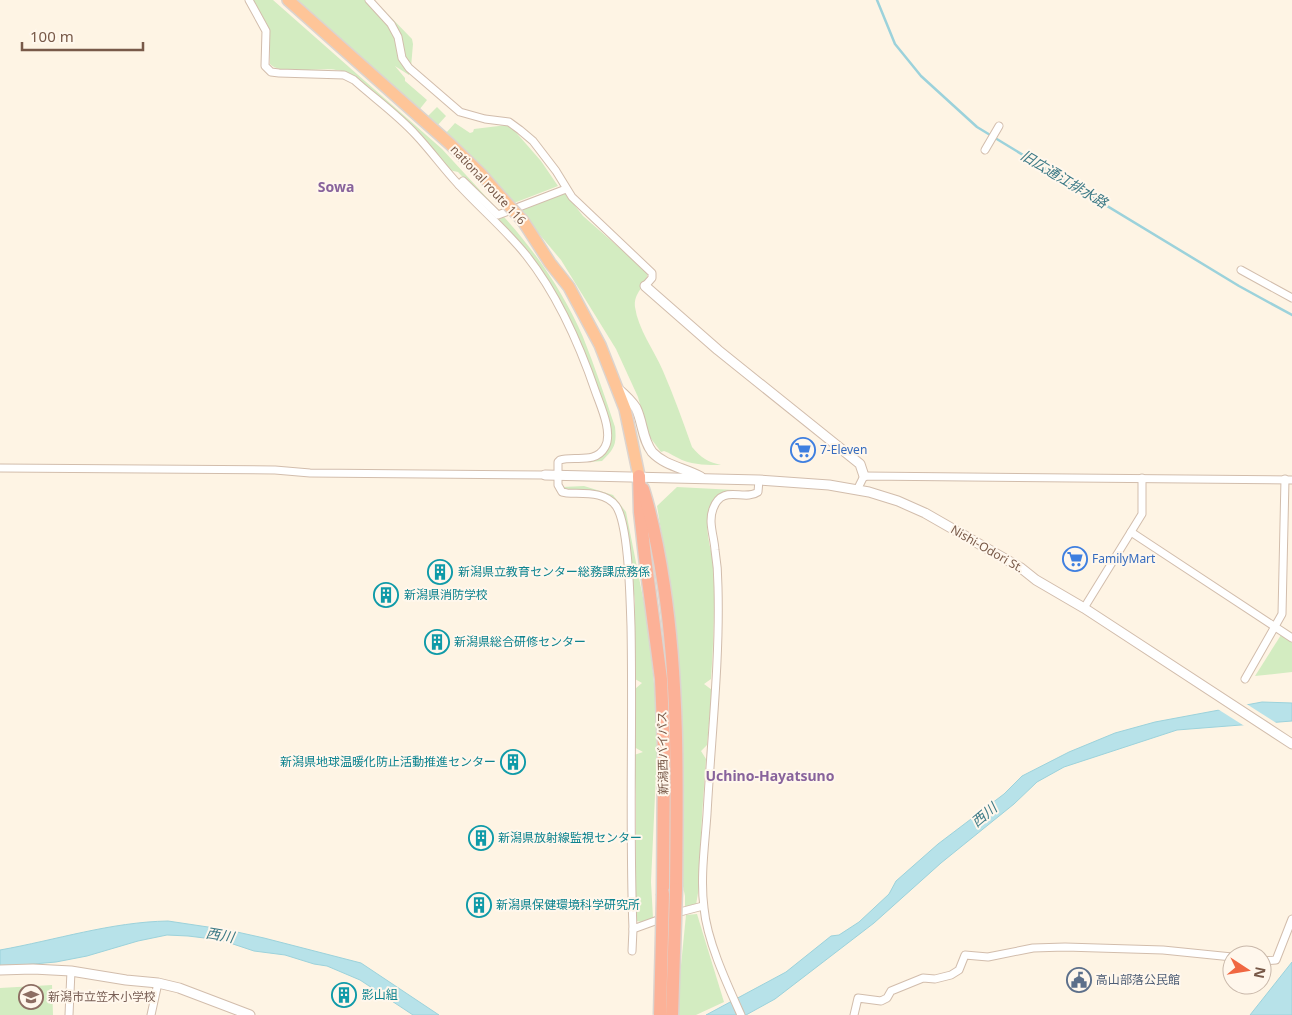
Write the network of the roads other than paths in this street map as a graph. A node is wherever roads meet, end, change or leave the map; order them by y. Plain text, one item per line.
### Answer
1 (249, 0) edge
2 (288, 0) edge
3 (370, 0) edge
4 (999, 126) dead end
5 (985, 150) dead end
6 (459, 185) junction
7 (566, 189) junction
8 (1241, 270) dead end
9 (645, 286) joint
10 (1292, 298) edge
11 (617, 388) junction
12 (0, 468) edge
13 (545, 475) joint
14 (557, 476) junction
15 (638, 476) junction
16 (864, 476) junction
17 (704, 478) junction
18 (1142, 478) junction
19 (1289, 479) edge
20 (759, 480) junction
21 (857, 490) junction
22 (1131, 532) junction
23 (1084, 608) junction
24 (1276, 627) junction
25 (1292, 638) edge
26 (1245, 679) dead end
27 (1292, 744) edge
28 (703, 906) junction
29 (1292, 920) edge
30 (633, 929) junction
31 (632, 952) dead end
32 (1222, 956) edge
33 (1272, 960) edge
34 (0, 970) edge
35 (71, 972) junction
36 (158, 983) junction
37 (69, 1015) edge
38 (151, 1015) edge
39 (250, 1015) edge
40 (660, 1015) edge
41 (672, 1015) edge
42 (741, 1015) edge
43 (854, 1015) edge

1 - 6 street
2 - 11 highway, national route 116, bridge
3 - 7 street
4 - 5 street
6 - 7 street
6 - 14 street
7 - 9 street
8 - 10 street
9 - 16 street
11 - 15 highway, national route 116
11 - 17 street
12 - 13 street
13 - 14 street, Nishi-Odori St.
14 - 15 street, Nishi-Odori St.
14 - 30 street
15 - 17 street, Nishi-Odori St.
15 - 40 highway, 新潟西バイパス, bridge
15 - 41 highway, 新潟西バイパス, bridge
16 - 18 street
16 - 21 street
17 - 20 street, Nishi-Odori St.
18 - 19 street
18 - 22 street
19 - 24 street
20 - 21 street, Nishi-Odori St.
20 - 28 street
21 - 23 street, Nishi-Odori St.
22 - 23 street
22 - 24 street
23 - 27 street, Nishi-Odori St.
24 - 25 street
24 - 26 street
28 - 30 street
28 - 42 street
29 - 33 street
30 - 31 street
32 - 43 street
34 - 35 street
35 - 36 street
35 - 37 street
36 - 38 street
36 - 39 street

